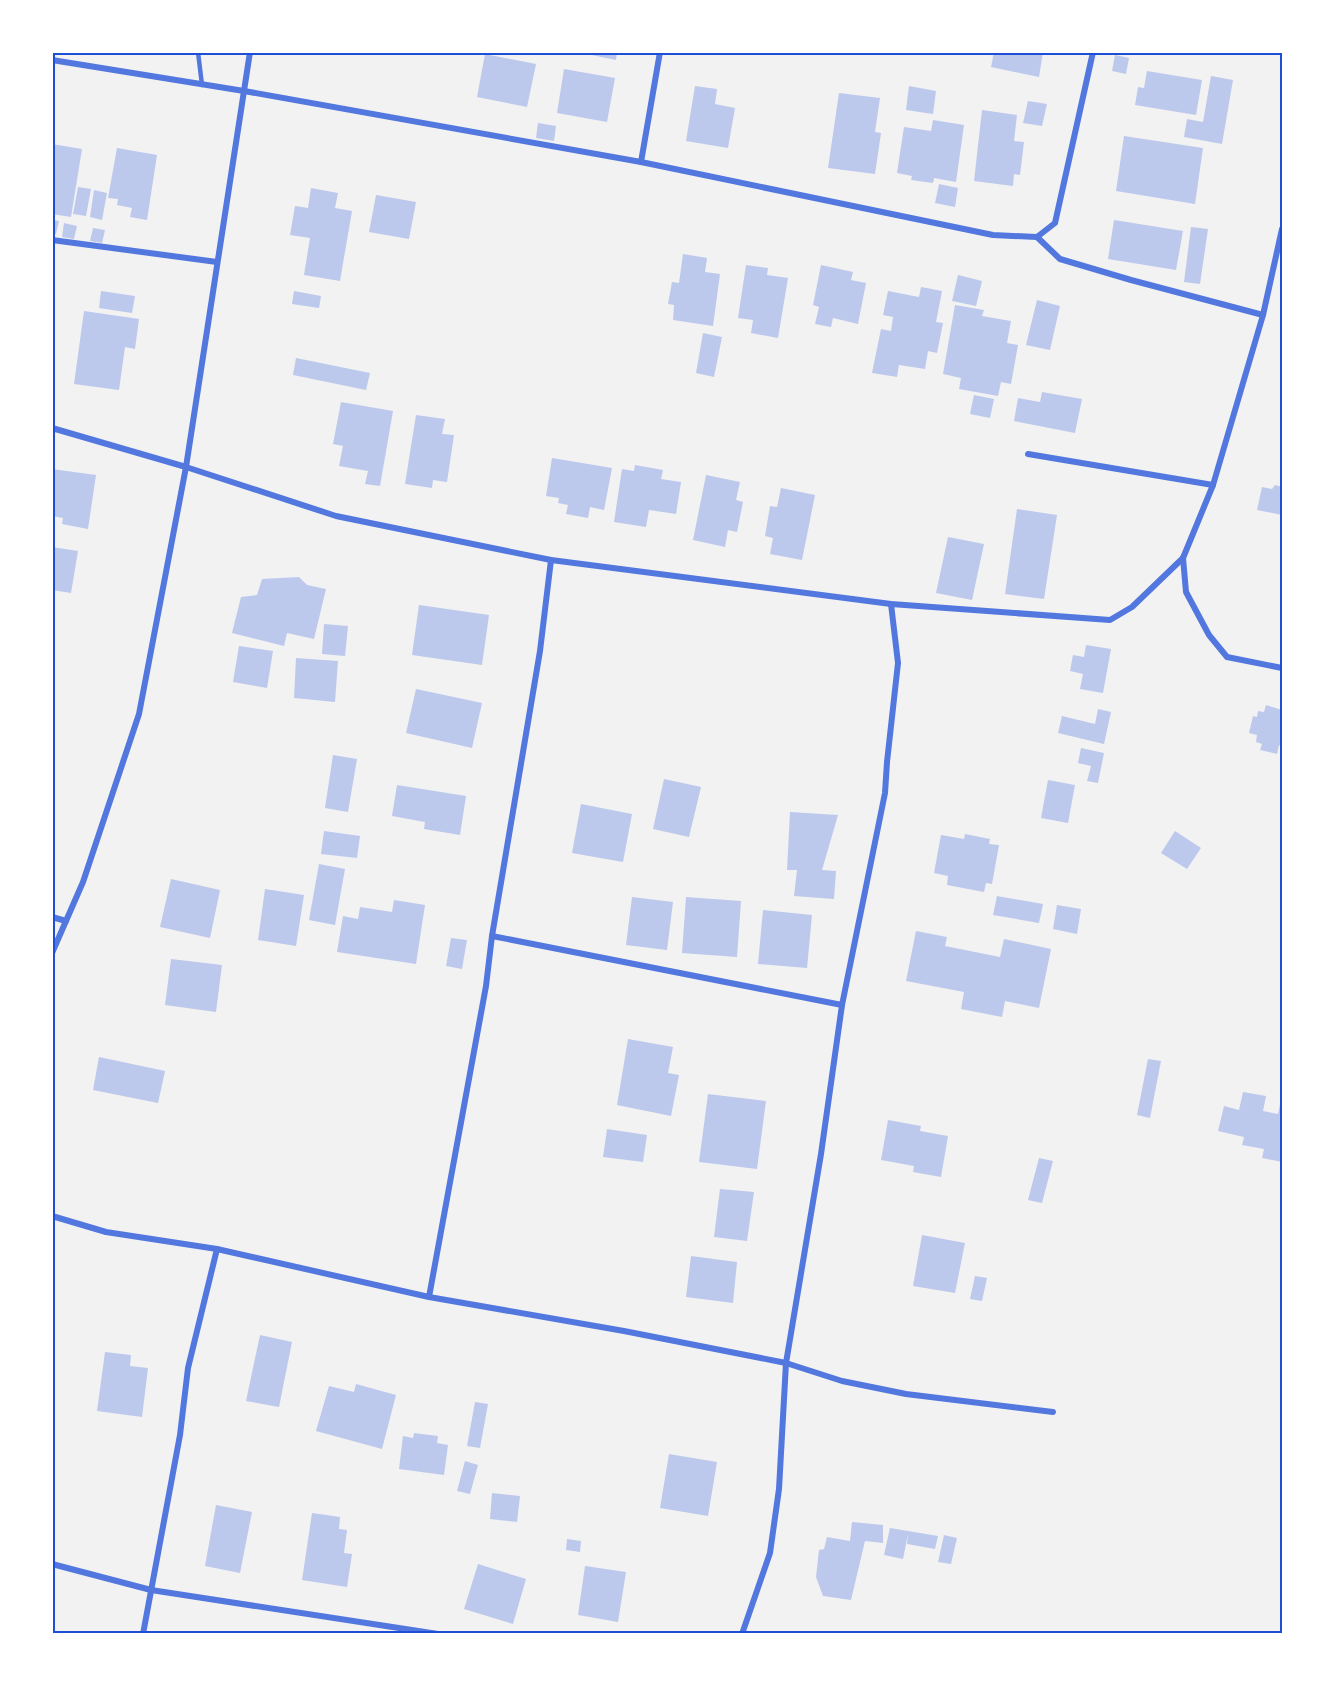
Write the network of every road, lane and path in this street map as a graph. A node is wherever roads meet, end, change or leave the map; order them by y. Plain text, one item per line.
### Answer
1 (198, 52) edge
2 (250, 52) edge
3 (660, 52) edge
4 (1093, 52) edge
5 (52, 60) edge
6 (202, 85) junction
7 (244, 91) junction
8 (641, 162) junction
9 (1282, 229) edge
10 (1037, 237) junction
11 (52, 240) edge
12 (217, 262) junction
13 (1263, 315) junction
14 (52, 428) edge
15 (1028, 454) dead end
16 (186, 466) junction
17 (1213, 485) junction
18 (1182, 558) junction
19 (551, 560) junction
20 (891, 604) junction
21 (1282, 668) edge
22 (52, 917) edge
23 (66, 921) junction
24 (492, 936) junction
25 (52, 953) edge
26 (842, 1005) junction
27 (52, 1216) edge
28 (217, 1249) junction
29 (429, 1297) junction
30 (786, 1363) junction
31 (1053, 1413) dead end
32 (52, 1564) edge
33 (151, 1590) junction
34 (143, 1634) edge
35 (438, 1634) edge
36 (742, 1634) edge

1 - 6 lane
2 - 7 street
3 - 8 street
4 - 10 street
5 - 6 street
6 - 7 street
7 - 8 street
7 - 12 street
8 - 10 street
9 - 13 street
10 - 13 street
11 - 12 street
12 - 16 street
13 - 17 street
14 - 16 street
15 - 17 street
16 - 19 street
16 - 23 street
17 - 18 street
18 - 20 street
18 - 21 street
19 - 20 street
19 - 24 street
20 - 26 street
22 - 23 street
23 - 25 street
24 - 26 street
24 - 29 street
26 - 30 street
27 - 28 street
28 - 29 street
28 - 33 street
29 - 30 street
30 - 31 street
30 - 36 street
32 - 33 street
33 - 34 street
33 - 35 street

